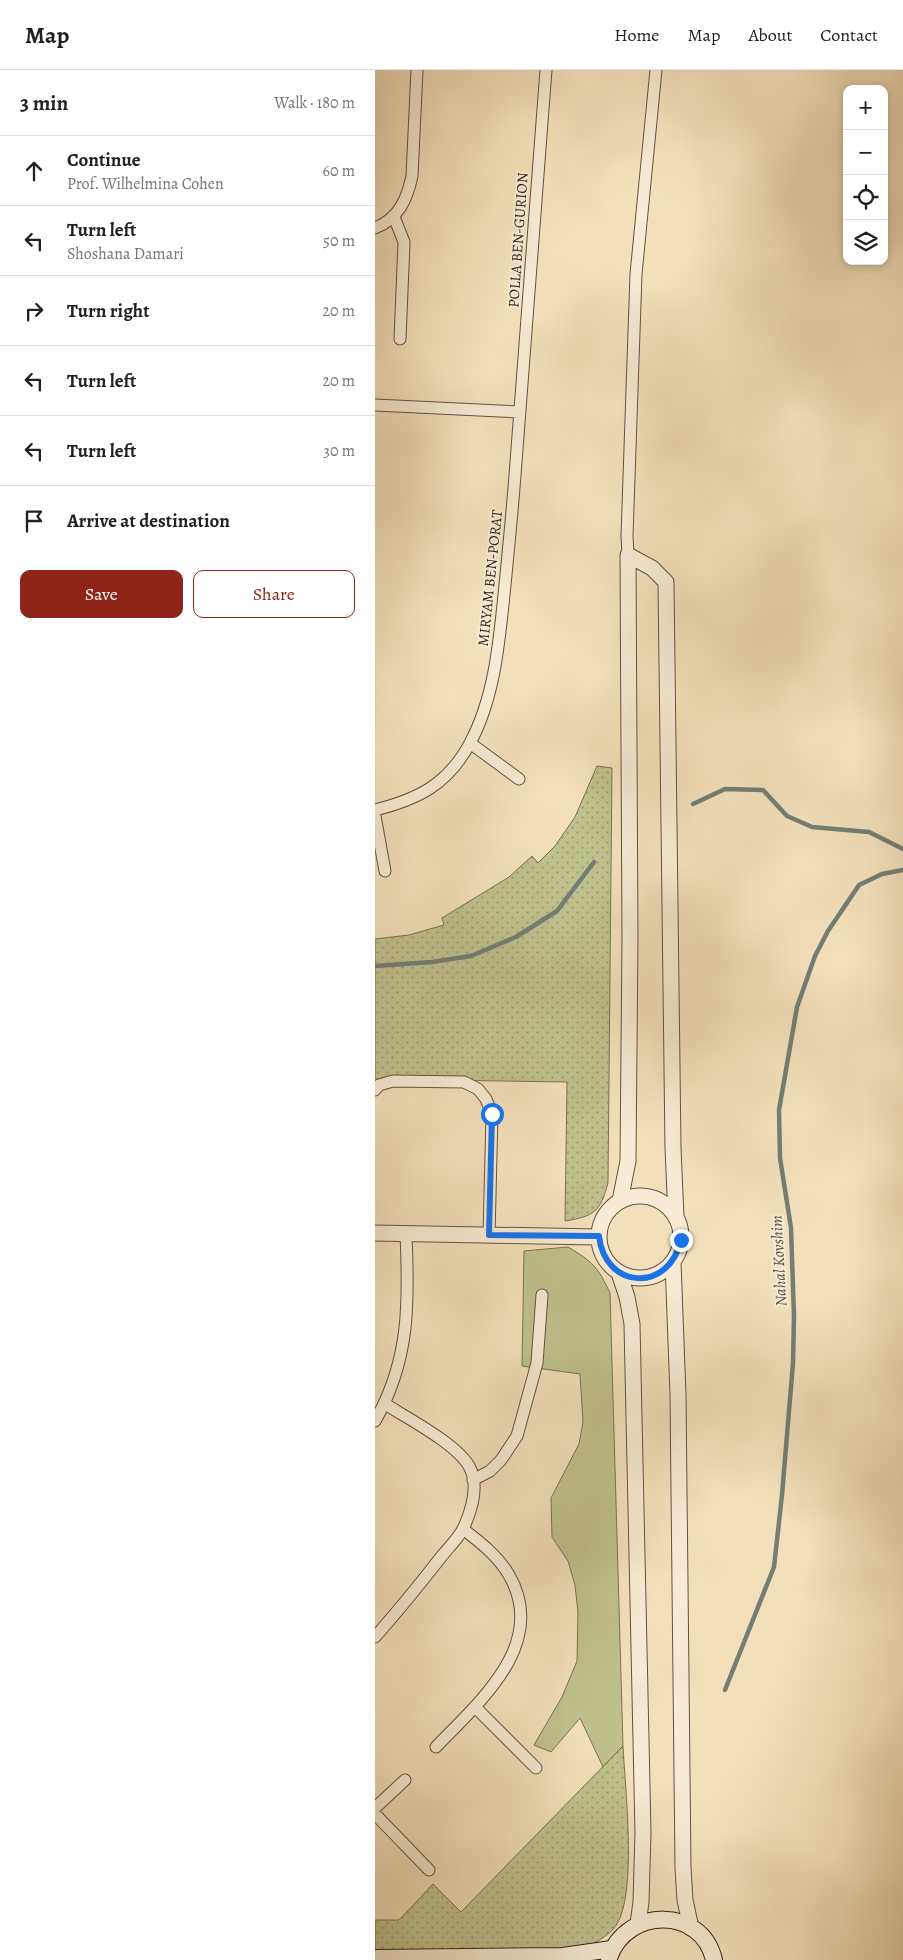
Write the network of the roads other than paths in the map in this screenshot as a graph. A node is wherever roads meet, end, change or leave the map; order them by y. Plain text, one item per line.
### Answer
1 (417, 70) edge
2 (546, 70) edge
3 (656, 70) edge
4 (394, 217) junction
5 (375, 228) edge
6 (401, 339) dead end
7 (375, 405) edge
8 (520, 412) junction
9 (628, 555) junction
10 (470, 743) junction
11 (519, 779) dead end
12 (375, 810) edge
13 (375, 816) edge
14 (385, 871) dead end
15 (375, 1090) edge
16 (620, 1201) junction
17 (677, 1217) junction
18 (375, 1233) edge
19 (406, 1234) junction
20 (489, 1235) junction
21 (599, 1236) junction
22 (673, 1262) junction
23 (619, 1273) junction
24 (542, 1295) dead end
25 (385, 1404) junction
26 (375, 1421) edge
27 (473, 1480) junction
28 (463, 1529) junction
29 (375, 1637) edge
30 (475, 1707) junction
31 (437, 1747) dead end
32 (537, 1768) dead end
33 (405, 1780) dead end
34 (375, 1808) edge
35 (375, 1814) edge
36 (429, 1870) dead end
37 (638, 1924) junction
38 (691, 1928) junction
39 (610, 1955) edge
40 (375, 1958) edge
41 (714, 1960) edge

1 - 4 street
2 - 8 street, POLLA BEN-GURION
3 - 9 street
4 - 5 street
4 - 6 street
7 - 8 street
8 - 10 street, MIRYAM BEN-PORAT
9 - 16 street
9 - 17 street
10 - 11 street
10 - 12 street, MIRYAM BEN-PORAT
13 - 14 street
15 - 20 street
16 - 17 street
16 - 21 street
17 - 22 street
18 - 19 street
19 - 20 street
19 - 25 street
20 - 21 street
21 - 23 street
22 - 23 street
22 - 38 street
23 - 37 street
24 - 27 street
25 - 26 street
25 - 27 street
27 - 28 street
28 - 29 street
28 - 30 street
30 - 31 street
30 - 32 street
33 - 34 street
35 - 36 street
37 - 38 main road
37 - 39 main road
38 - 41 main road
39 - 40 main road

